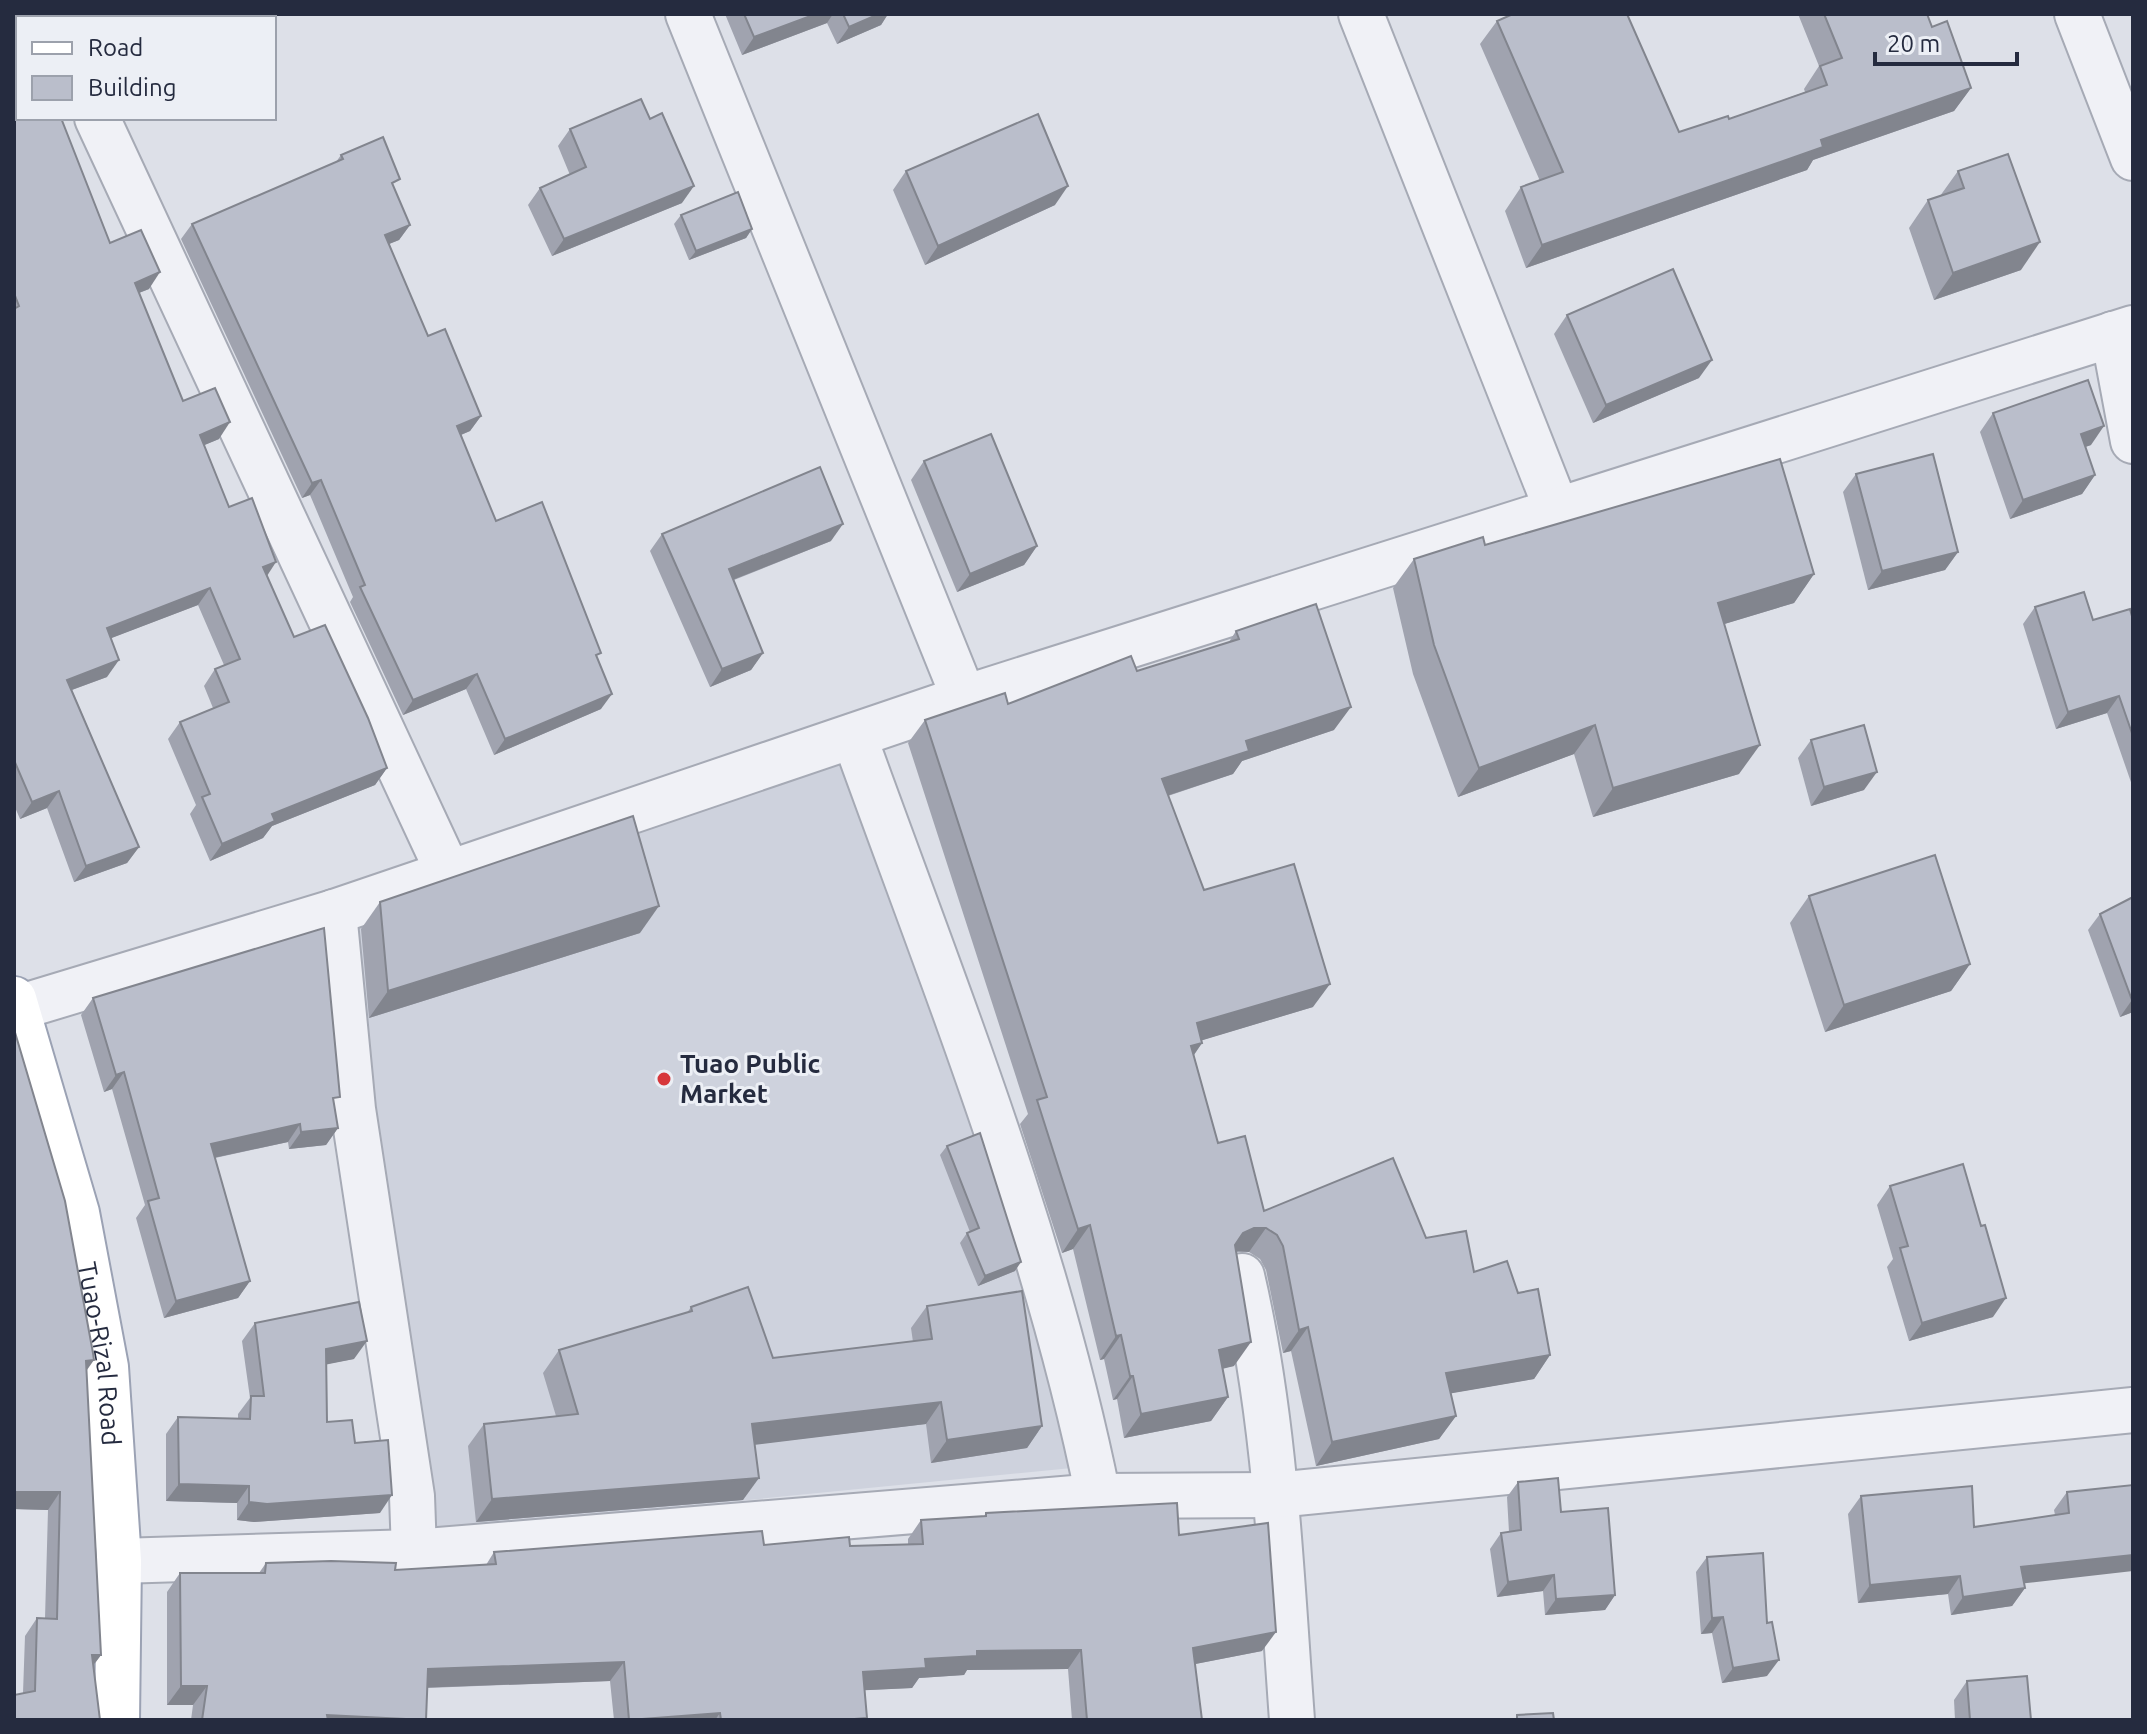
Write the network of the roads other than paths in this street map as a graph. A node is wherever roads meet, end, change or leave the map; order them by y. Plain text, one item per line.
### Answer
1 (688, 14) edge
2 (1361, 14) edge
3 (2077, 14) edge
4 (98, 120) edge
5 (2133, 158) edge
6 (2123, 331) edge
7 (2133, 441) edge
8 (1557, 510) junction
9 (964, 698) junction
10 (854, 736) junction
11 (448, 872) junction
12 (334, 912) junction
13 (15, 1005) edge
14 (1242, 1276) edge
15 (2133, 1410) edge
16 (1276, 1495) junction
17 (1098, 1496) junction
18 (414, 1552) junction
19 (119, 1561) junction
20 (117, 1720) edge
21 (1292, 1720) edge

1 - 9 street
2 - 8 street
3 - 5 street
4 - 11 street
6 - 7 street
6 - 8 street
8 - 9 street
9 - 10 street
10 - 11 street
10 - 17 street
11 - 12 street
12 - 13 street
12 - 18 street
13 - 19 main road, Tuao-Rizal Road
14 - 16 street
15 - 16 street
16 - 17 street
16 - 21 street
17 - 18 street
18 - 19 street
19 - 20 main road, Tuao-Rizal Road

